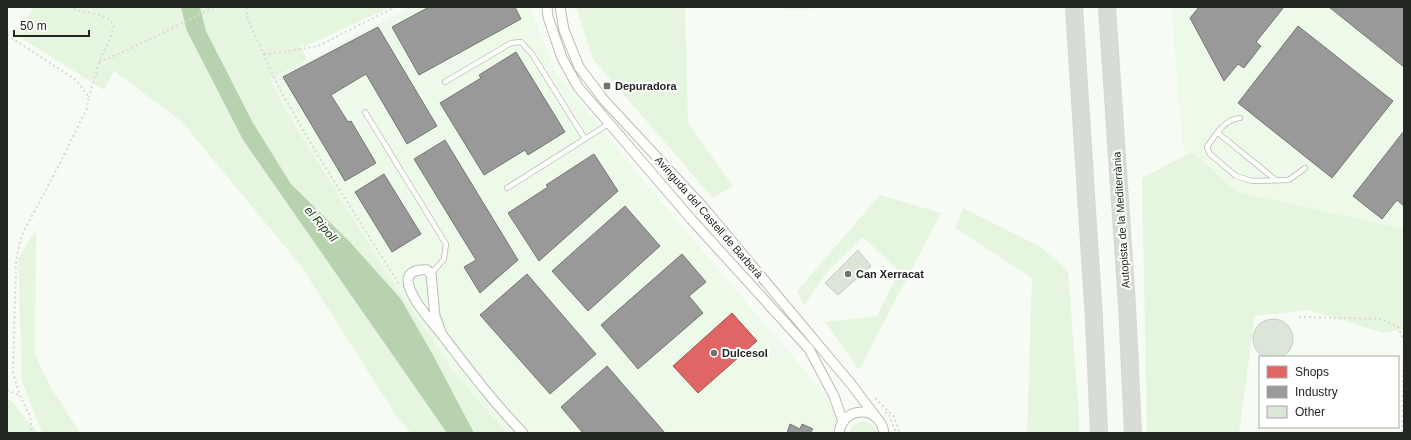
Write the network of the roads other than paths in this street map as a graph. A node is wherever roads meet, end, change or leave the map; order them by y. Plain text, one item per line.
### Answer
1 (547, 7) edge
2 (560, 7) edge
3 (1074, 7) edge
4 (1107, 7) edge
5 (445, 82) dead end
6 (366, 112) dead end
7 (1240, 118) dead end
8 (610, 124) junction
9 (1218, 133) junction
10 (585, 139) junction
11 (1305, 168) dead end
12 (1277, 181) junction
13 (507, 188) dead end
14 (431, 274) junction
15 (442, 335) junction
16 (876, 417) junction
17 (843, 422) junction
18 (839, 432) edge
19 (524, 433) edge
20 (884, 433) edge
21 (1099, 433) edge
22 (1133, 433) edge

1 - 8 street, Avinguda del Castell de Barberà
2 - 16 street, Avinguda del Castell de Barberà
3 - 21 highway
4 - 22 highway, Autopista de la Mediterrània
5 - 10 lane
6 - 14 lane
7 - 9 lane
8 - 10 lane
8 - 17 street, Avinguda del Castell de Barberà
9 - 12 lane
9 - 12 lane
10 - 13 lane
11 - 12 lane
14 - 15 street
14 - 15 street
15 - 19 street
16 - 17 street
16 - 20 street, Avinguda del Castell de Barberà
17 - 18 street

